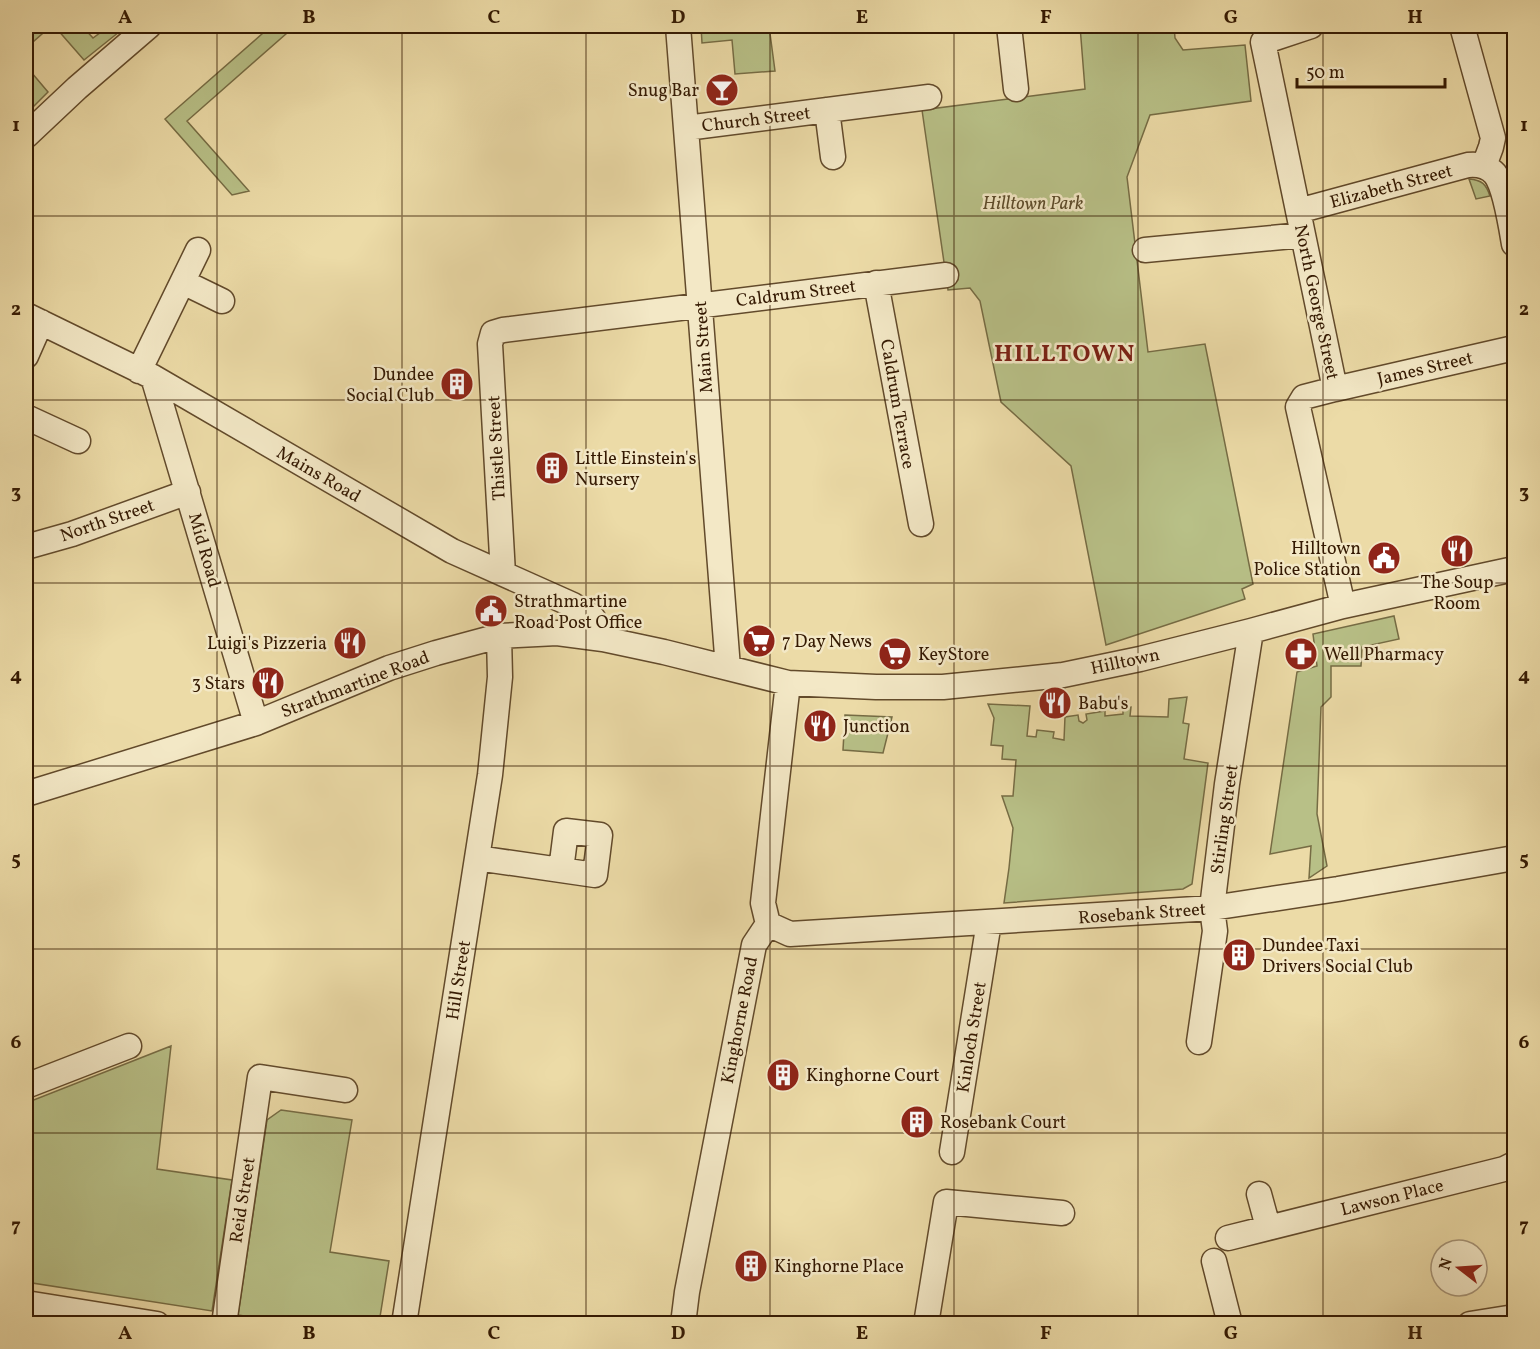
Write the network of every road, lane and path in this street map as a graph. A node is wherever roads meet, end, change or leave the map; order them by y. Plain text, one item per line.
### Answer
1 (149, 26) edge
2 (678, 26) edge
3 (1009, 26) edge
4 (1311, 26) edge
5 (1461, 26) edge
6 (1016, 89) dead end
7 (929, 97) dead end
8 (827, 110) junction
9 (686, 128) junction
10 (26, 136) edge
11 (833, 157) dead end
12 (1484, 166) junction
13 (1298, 211) junction
14 (1303, 235) junction
15 (1515, 243) edge
16 (198, 250) dead end
17 (1145, 250) dead end
18 (946, 275) dead end
19 (183, 282) junction
20 (876, 284) junction
21 (222, 302) dead end
22 (700, 305) junction
23 (33, 319) edge
24 (503, 330) joint
25 (1515, 348) edge
26 (26, 356) edge
27 (146, 374) junction
28 (1335, 389) junction
29 (26, 417) edge
30 (78, 441) dead end
31 (188, 492) junction
32 (921, 524) dead end
33 (26, 547) edge
34 (1515, 569) edge
35 (503, 574) junction
36 (1343, 606) junction
37 (1251, 632) junction
38 (498, 636) junction
39 (603, 639) junction
40 (728, 668) junction
41 (788, 682) junction
42 (256, 723) junction
43 (26, 794) edge
44 (477, 858) junction
45 (1515, 858) edge
46 (561, 870) dead end
47 (1212, 908) junction
48 (989, 922) junction
49 (768, 924) junction
50 (1199, 1042) dead end
51 (129, 1046) dead end
52 (26, 1086) edge
53 (345, 1090) dead end
54 (952, 1152) dead end
55 (1515, 1164) edge
56 (1259, 1194) dead end
57 (1062, 1213) dead end
58 (1268, 1227) junction
59 (1228, 1238) dead end
60 (1214, 1261) dead end
61 (39, 1311) edge
62 (1515, 1317) edge
63 (157, 1323) edge
64 (224, 1323) edge
65 (404, 1323) edge
66 (683, 1323) edge
67 (926, 1323) edge
68 (1230, 1323) edge
69 (1470, 1323) edge

1 - 10 street
2 - 9 street, Main Street
3 - 6 street
4 - 13 street, North George Street
5 - 12 street
7 - 8 street, Church Street
8 - 9 street, Church Street
8 - 11 street, Church Street
9 - 22 street, Main Street
12 - 13 street, Elizabeth Street
12 - 15 street
13 - 14 street, North George Street
14 - 17 street
14 - 28 street, North George Street
16 - 19 street
18 - 20 street, Caldrum Street
19 - 21 street
19 - 27 street
20 - 22 street, Caldrum Street
20 - 32 street, Caldrum Terrace
22 - 24 street, Caldrum Street
22 - 40 street, Main Street
23 - 26 street
23 - 27 street, Mains Road
24 - 35 street, Thistle Street
25 - 28 street, James Street
27 - 31 street, Mid Road
27 - 35 street, Mains Road
28 - 36 street, North George Street
29 - 30 street
31 - 33 street, North Street
31 - 42 street, Mid Road
34 - 36 street, Hilltown
35 - 39 street, Mains Road
36 - 37 street, Hilltown
37 - 41 street, Hilltown
37 - 47 street, Stirling Street
38 - 39 street, Strathmartine Road
38 - 42 street, Strathmartine Road
38 - 44 street, Hill Street
39 - 40 street, Strathmartine Road
40 - 41 street, Hilltown
41 - 49 street
42 - 43 street, Strathmartine Road
44 - 46 street
44 - 65 street, Hill Street
45 - 47 street, Rosebank Street
47 - 48 street, Rosebank Street
47 - 50 street, Stirling Street
48 - 49 street, Rosebank Street
48 - 54 street, Kinloch Street
49 - 66 street, Kinghorne Road
51 - 52 street
53 - 64 street, Reid Street
55 - 58 street, Lawson Place
56 - 58 street
57 - 67 street
58 - 59 street, Lawson Place
60 - 68 street
61 - 63 street
62 - 69 street

